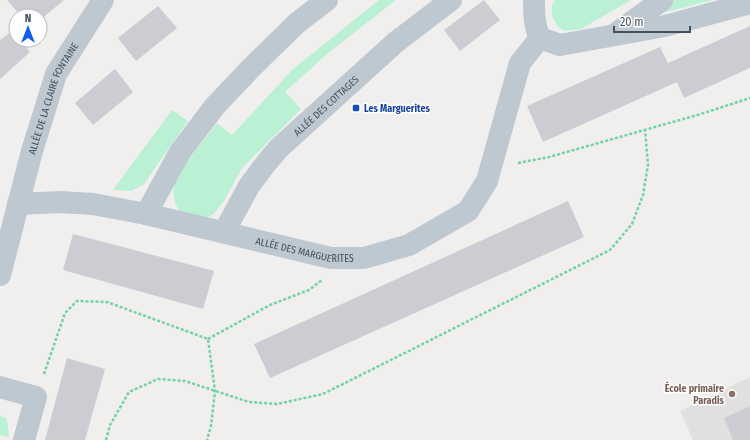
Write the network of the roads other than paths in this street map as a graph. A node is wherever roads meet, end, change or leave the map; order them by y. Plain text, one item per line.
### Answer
1 (103, 0) edge
2 (327, 0) edge
3 (451, 0) edge
4 (534, 0) edge
5 (662, 0) edge
6 (745, 2) edge
7 (613, 36) junction
8 (540, 38) junction
9 (18, 204) junction
10 (146, 214) junction
11 (224, 232) junction
12 (0, 275) edge
13 (0, 387) edge
14 (24, 440) edge

1 - 9 street, ALLÉE DE LA CLAIRE FONTAINE
2 - 10 street
3 - 11 street, ALLÉE DES COTTAGES
4 - 8 street
5 - 7 street
6 - 7 street
7 - 8 street
8 - 11 street, ALLÉE DES MARGUERITES
9 - 10 street, ALLÉE DES MARGUERITES
9 - 12 street
10 - 11 street, ALLÉE DES MARGUERITES
13 - 14 street

